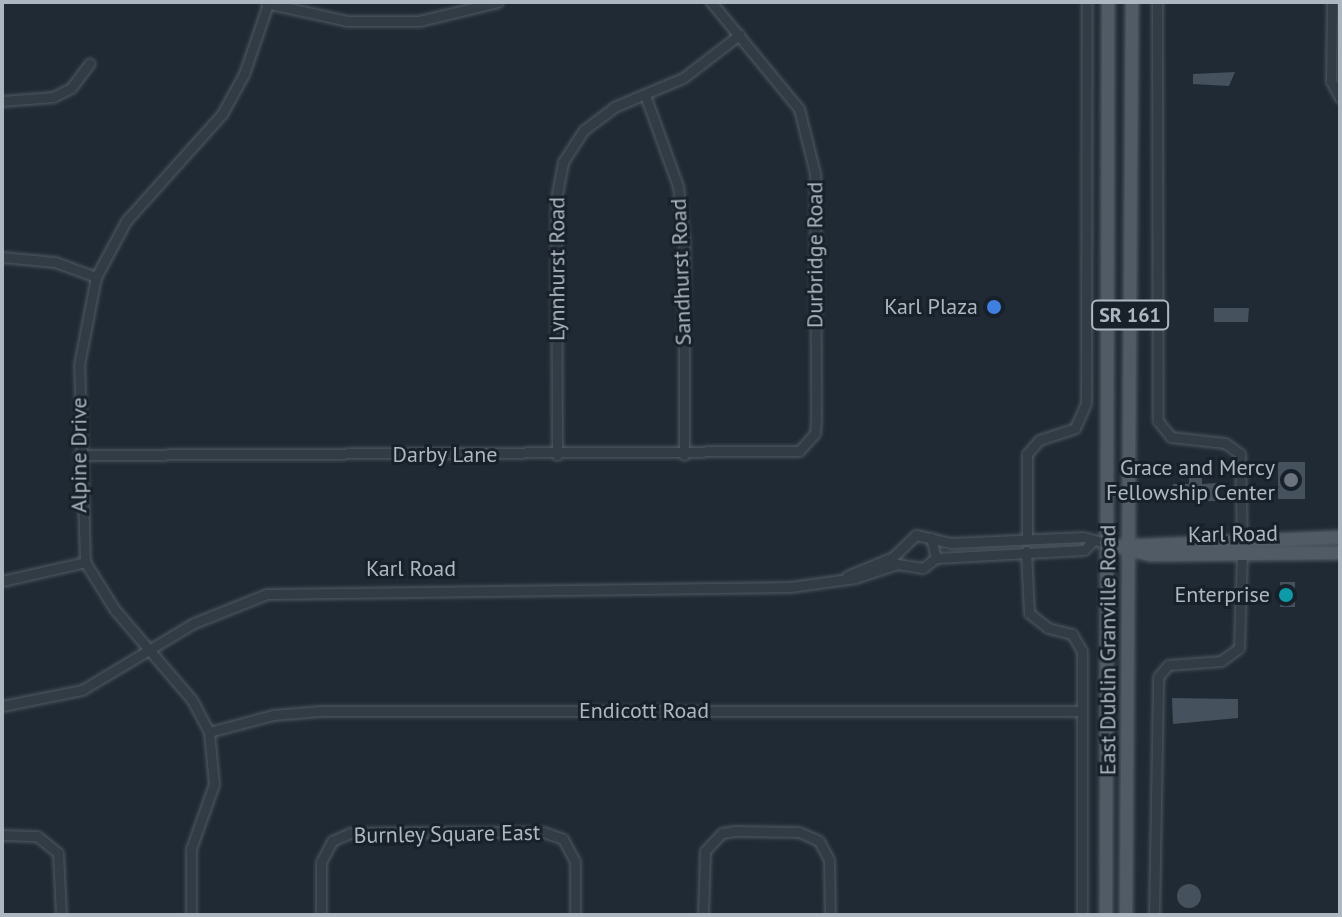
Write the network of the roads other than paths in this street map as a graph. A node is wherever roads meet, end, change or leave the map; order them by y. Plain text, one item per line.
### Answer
1 (498, 2) edge
2 (711, 2) edge
3 (1087, 2) edge
4 (1108, 2) edge
5 (1132, 2) edge
6 (1157, 2) edge
7 (1332, 2) edge
8 (266, 3) edge
9 (739, 35) junction
10 (90, 63) dead end
11 (645, 95) junction
12 (1339, 97) edge
13 (2, 101) edge
14 (2, 257) edge
15 (96, 277) junction
16 (808, 444) joint
17 (79, 455) junction
18 (557, 455) junction
19 (684, 455) junction
20 (1340, 537) edge
21 (931, 538) junction
22 (1027, 538) junction
23 (1242, 539) junction
24 (1091, 543) junction
25 (1106, 543) junction
26 (905, 546) junction
27 (1129, 546) junction
28 (1026, 551) junction
29 (1340, 553) edge
30 (1242, 554) junction
31 (936, 558) junction
32 (85, 562) junction
33 (910, 564) junction
34 (847, 576) junction
35 (2, 581) edge
36 (151, 652) junction
37 (2, 706) edge
38 (1082, 711) junction
39 (209, 732) junction
40 (2, 835) edge
41 (61, 915) edge
42 (191, 915) edge
43 (321, 915) edge
44 (575, 915) edge
45 (703, 915) edge
46 (830, 915) edge
47 (1082, 915) edge
48 (1106, 915) edge
49 (1126, 915) edge
50 (1154, 915) edge

1 - 8 street
2 - 9 street, Durbridge Road
3 - 22 street
4 - 25 main road, East Dublin Granville Road / SR 161
5 - 27 main road, East Dublin Granville Road / SR 161
6 - 23 street
7 - 12 street
8 - 15 street, Alpine Drive
9 - 11 street, Lynnhurst Road
9 - 16 street, Durbridge Road
10 - 13 street
11 - 18 street, Lynnhurst Road
11 - 19 street, Sandhurst Road
14 - 15 street
15 - 17 street, Alpine Drive
16 - 19 street, Darby Lane
17 - 18 street, Darby Lane
17 - 32 street, Alpine Drive
18 - 19 street, Darby Lane
20 - 23 main road, Karl Road
21 - 22 street, Karl Road
21 - 26 street
21 - 31 street
22 - 24 street, Karl Road
23 - 27 main road, Karl Road
24 - 25 street, Karl Road
24 - 28 street, Karl Road
25 - 27 main road, Karl Road
25 - 48 main road, East Dublin Granville Road / SR 161
26 - 33 street
26 - 34 street, Karl Road
27 - 30 main road, Karl Road
27 - 49 main road, East Dublin Granville Road / SR 161
28 - 31 street, Karl Road
28 - 38 street, East Dublin Granville Road
29 - 30 main road, Karl Road
30 - 50 street
31 - 33 street
32 - 35 street
32 - 36 street
33 - 34 street, Karl Road
34 - 36 street, Karl Road
36 - 37 street, Karl Road
36 - 39 street
38 - 39 street, Endicott Road
38 - 47 street, East Dublin Granville Road
39 - 42 street
40 - 41 street
43 - 44 street, Burnley Square East
45 - 46 street

